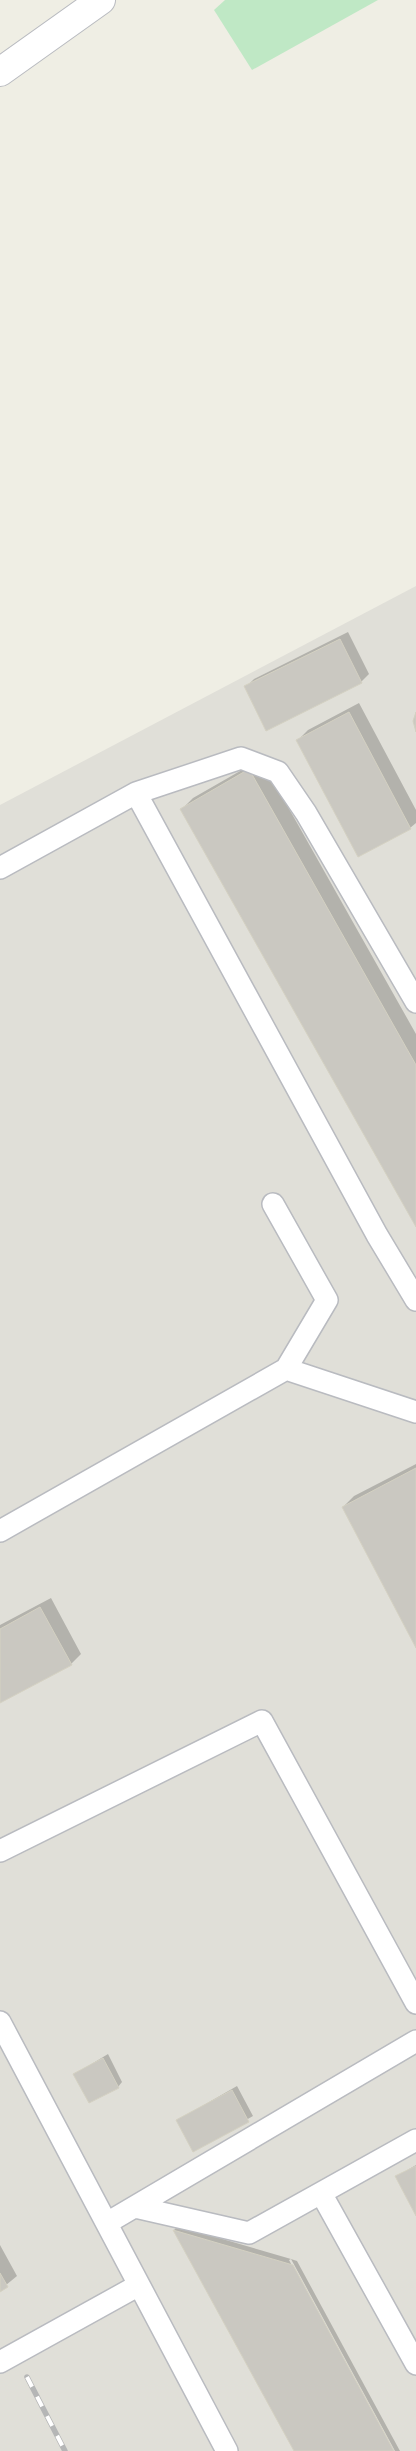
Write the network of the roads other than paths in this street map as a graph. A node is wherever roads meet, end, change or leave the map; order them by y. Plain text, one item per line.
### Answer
1 (101, 0) edge
2 (0, 72) edge
3 (136, 793) junction
4 (0, 868) edge
5 (416, 1002) edge
6 (273, 1204) dead end
7 (416, 1300) edge
8 (286, 1369) junction
9 (416, 1412) edge
10 (0, 1531) edge
11 (0, 1851) edge
12 (416, 2002) edge
13 (0, 2022) edge
14 (416, 2041) edge
15 (416, 2140) edge
16 (321, 2193) junction
17 (135, 2207) junction
18 (107, 2223) junction
19 (140, 2285) junction
20 (0, 2362) edge
21 (416, 2364) edge
22 (227, 2451) edge

1 - 2 street
3 - 4 lane
3 - 5 lane
3 - 7 lane
6 - 8 lane
8 - 9 lane
8 - 10 lane
11 - 12 lane
13 - 18 lane
14 - 17 lane
15 - 16 lane
16 - 17 lane
16 - 21 lane
17 - 18 lane
18 - 19 lane
19 - 20 lane
19 - 22 lane

